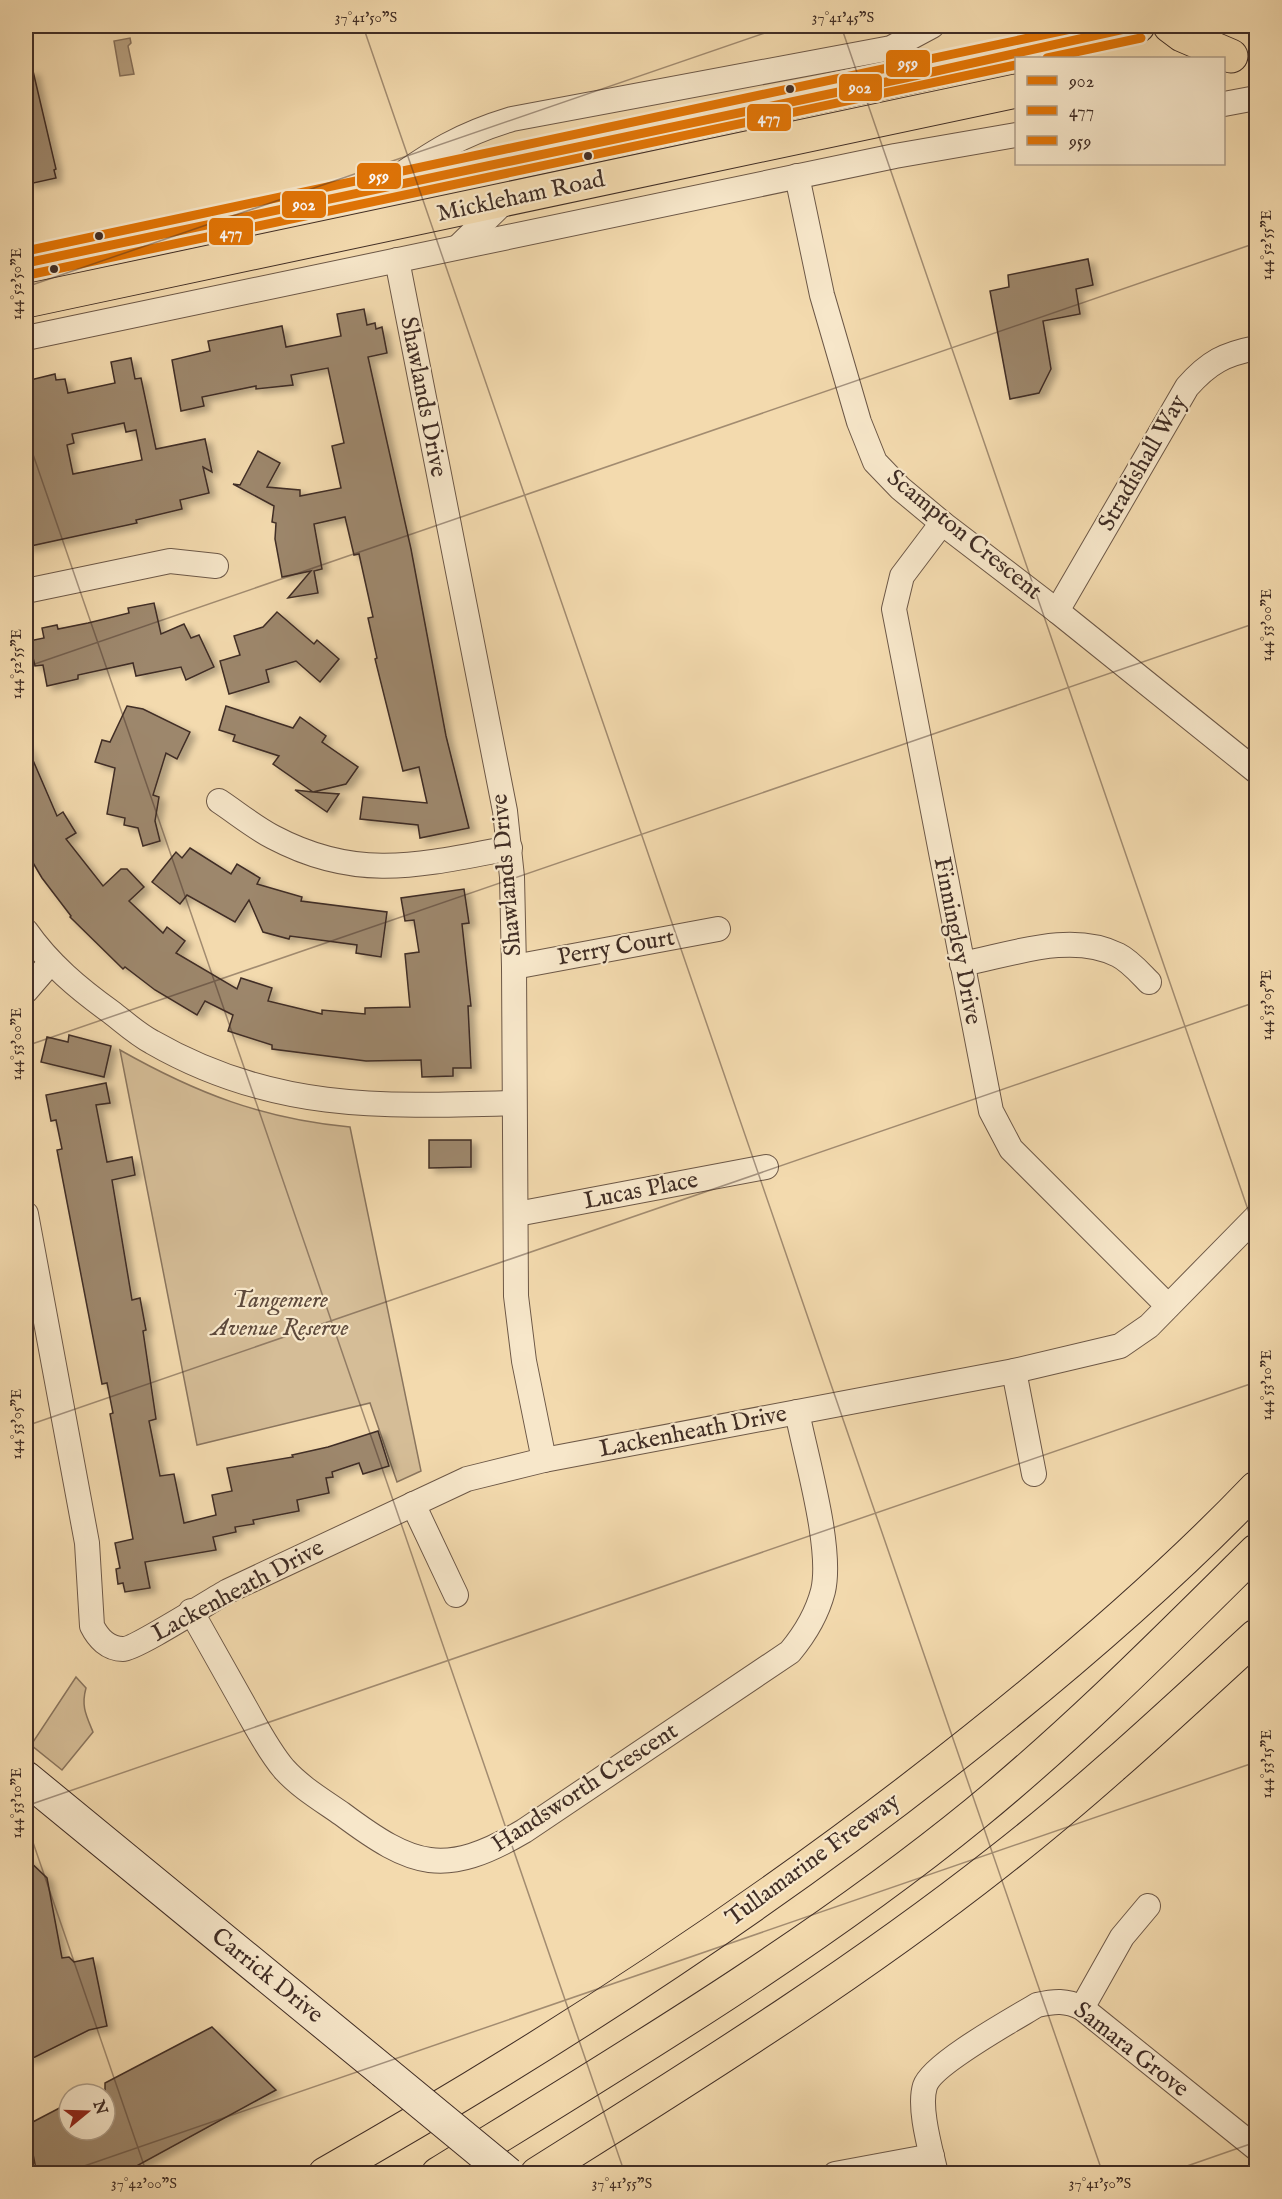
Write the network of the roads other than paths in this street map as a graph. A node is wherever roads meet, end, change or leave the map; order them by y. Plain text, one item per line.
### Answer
1 (932, 26) edge
2 (1138, 26) edge
3 (1170, 26) edge
4 (1075, 31) edge
5 (1232, 57) edge
6 (1015, 91) edge
7 (1257, 98) edge
8 (1225, 104) edge
9 (849, 127) junction
10 (1015, 135) edge
11 (576, 147) junction
12 (894, 156) junction
13 (798, 176) junction
14 (581, 185) junction
15 (382, 187) junction
16 (504, 202) junction
17 (114, 242) junction
18 (458, 247) junction
19 (257, 252) junction
20 (397, 261) junction
21 (26, 263) edge
22 (327, 274) junction
23 (125, 281) junction
24 (26, 301) edge
25 (26, 338) edge
26 (1257, 348) edge
27 (942, 523) junction
28 (216, 566) dead end
29 (26, 591) edge
30 (1057, 611) junction
31 (1257, 771) edge
32 (219, 801) dead end
33 (510, 848) junction
34 (718, 929) dead end
35 (26, 931) edge
36 (51, 962) junction
37 (962, 964) junction
38 (514, 967) junction
39 (1149, 982) dead end
40 (26, 991) edge
41 (514, 1103) junction
42 (766, 1167) dead end
43 (26, 1214) edge
44 (517, 1214) junction
45 (1257, 1217) edge
46 (1168, 1306) junction
47 (1014, 1371) junction
48 (797, 1412) junction
49 (544, 1460) junction
50 (1034, 1474) dead end
51 (1257, 1488) edge
52 (413, 1504) junction
53 (1257, 1551) edge
54 (1257, 1575) edge
55 (456, 1595) dead end
56 (191, 1611) junction
57 (1257, 1636) edge
58 (1038, 1761) junction
59 (26, 1778) edge
60 (1148, 1906) dead end
61 (1082, 2008) junction
62 (1257, 2148) edge
63 (934, 2165) edge
64 (325, 2174) edge
65 (438, 2174) edge
66 (508, 2174) edge
67 (537, 2174) edge
68 (835, 2174) edge

1 - 15 street
2 - 4 main road, Mickleham Road
3 - 5 main road
4 - 11 main road, Mickleham Road
6 - 9 main road, Mickleham Road
7 - 8 street
9 - 12 street
9 - 14 main road, Mickleham Road
10 - 12 street, Mickleham Road
11 - 14 main road
11 - 15 main road, Mickleham Road
12 - 13 street, Mickleham Road
13 - 18 street, Mickleham Road
13 - 27 street, Scampton Crescent
14 - 16 main road, Mickleham Road
15 - 17 main road, Mickleham Road
16 - 18 street
16 - 19 main road, Mickleham Road
17 - 21 main road, Mickleham Road
17 - 23 main road
18 - 20 street, Mickleham Road
19 - 22 street
19 - 23 main road, Mickleham Road
20 - 22 street, Mickleham Road
20 - 33 street, Shawlands Drive
22 - 25 street, Mickleham Road
23 - 24 main road, Mickleham Road
26 - 30 street, Stradishall Way
27 - 30 street, Scampton Crescent
27 - 37 street, Finningley Drive
28 - 29 street
30 - 31 street, Scampton Crescent
32 - 33 street
33 - 38 street, Shawlands Drive
34 - 38 street, Perry Court
35 - 36 street
36 - 40 street
36 - 41 street
37 - 39 street
37 - 46 street, Finningley Drive
38 - 41 street, Shawlands Drive
41 - 44 street, Shawlands Drive
42 - 44 street, Lucas Place
43 - 56 street, Lackenheath Drive
44 - 49 street, Shawlands Drive
45 - 46 street, Lackenheath Drive
46 - 47 street, Lackenheath Drive
47 - 48 street, Lackenheath Drive
47 - 50 street
48 - 49 street, Lackenheath Drive
48 - 56 street, Handsworth Crescent
49 - 52 street, Lackenheath Drive
51 - 64 main road, Tullamarine Freeway
52 - 55 street
52 - 56 street, Lackenheath Drive
53 - 58 main road
54 - 58 main road
57 - 67 main road
58 - 65 main road
59 - 66 street, Carrick Drive, bridge
60 - 61 street
61 - 62 street, Samara Grove
61 - 63 street, Samara Grove
63 - 68 street

